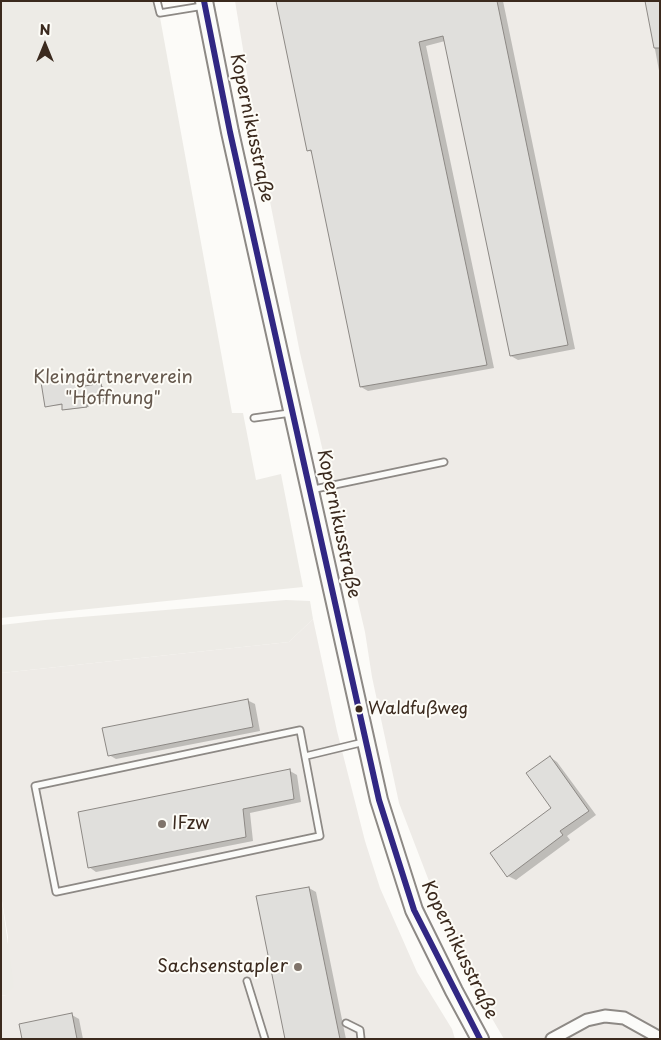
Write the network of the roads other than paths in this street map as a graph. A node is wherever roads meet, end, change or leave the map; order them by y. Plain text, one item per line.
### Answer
1 (157, 1) edge
2 (204, 4) edge
3 (293, 413) junction
4 (254, 418) dead end
5 (444, 462) dead end
6 (310, 490) junction
7 (366, 741) junction
8 (306, 756) junction
9 (247, 982) dead end
10 (346, 1023) dead end
11 (660, 1038) edge
12 (265, 1039) edge
13 (361, 1039) edge
14 (480, 1039) edge
15 (552, 1039) edge

1 - 2 lane
2 - 3 street, Kopernikusstraße
3 - 4 lane
3 - 6 street, Kopernikusstraße
5 - 6 lane
6 - 7 street, Kopernikusstraße
7 - 8 lane
7 - 14 street, Kopernikusstraße
8 - 8 lane
9 - 12 lane
10 - 13 lane
11 - 15 street

